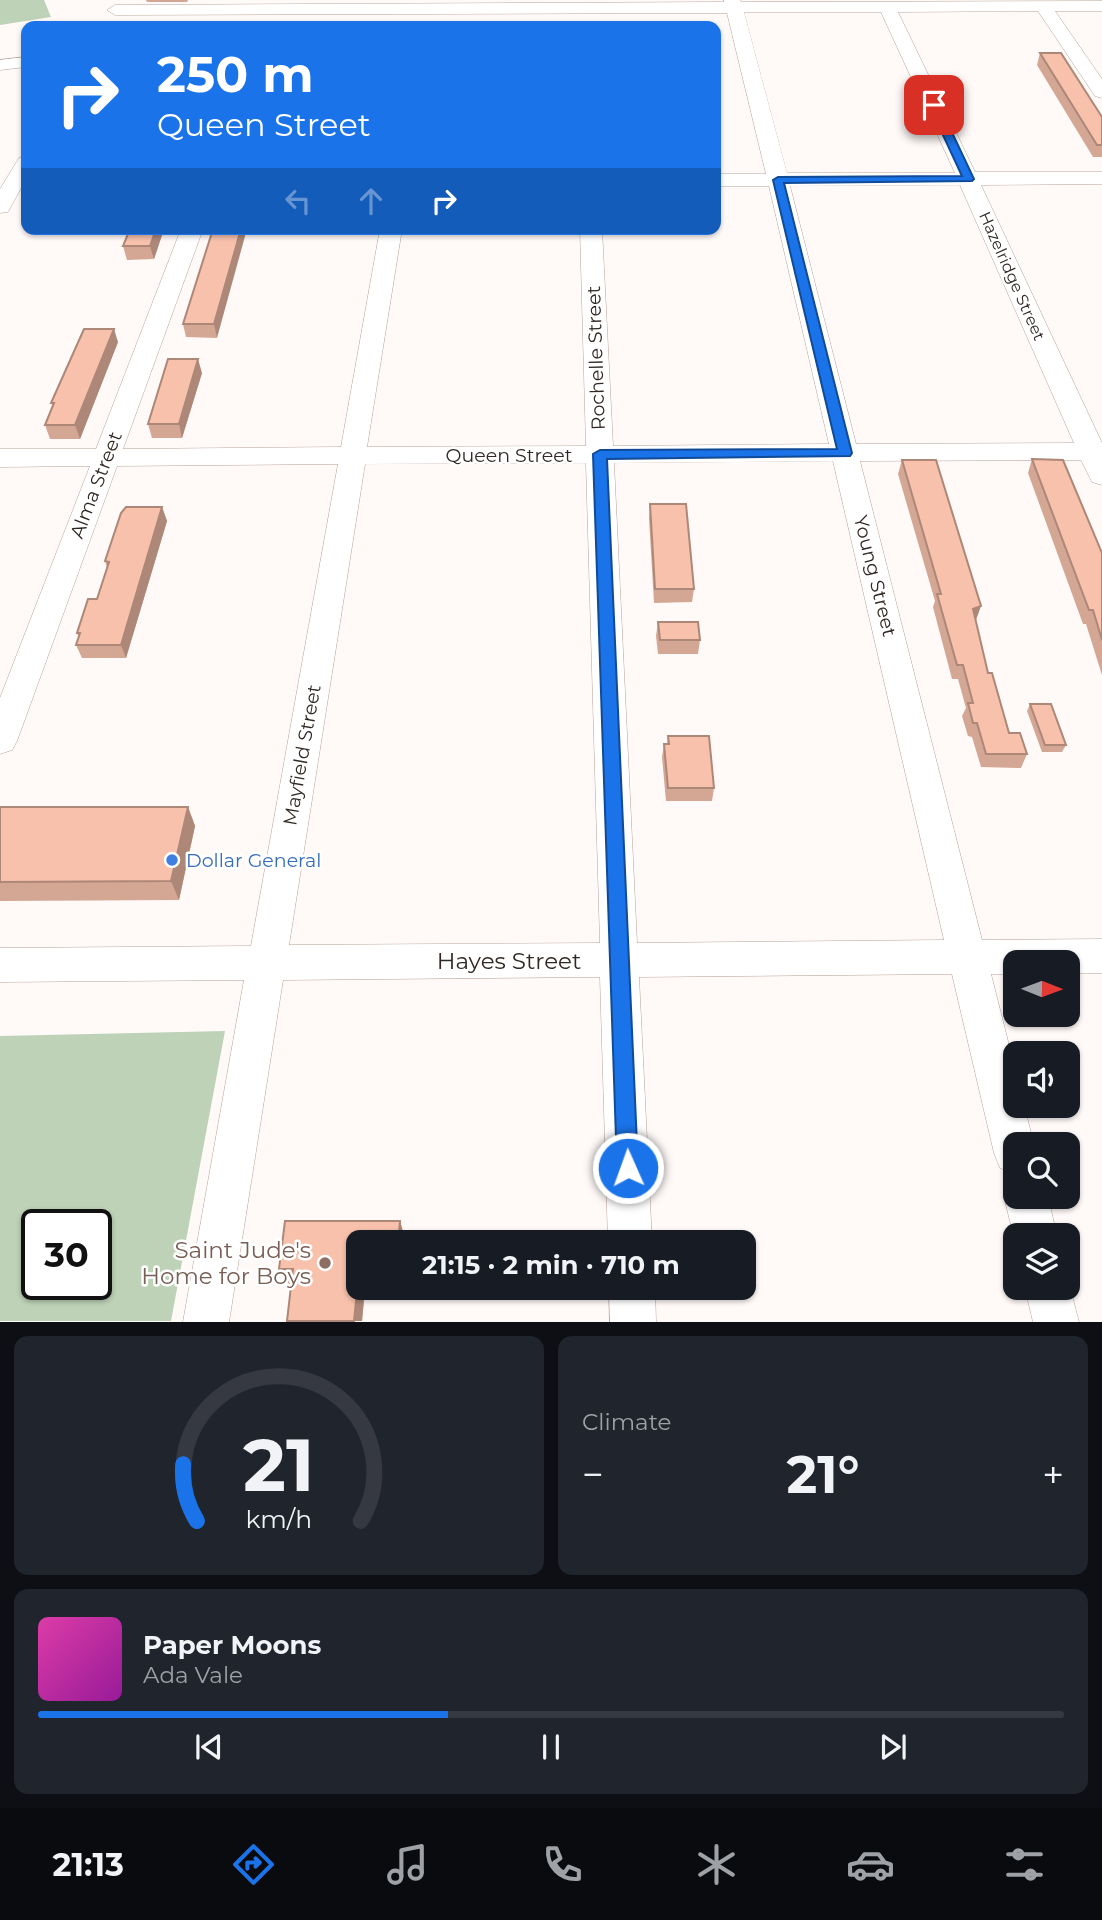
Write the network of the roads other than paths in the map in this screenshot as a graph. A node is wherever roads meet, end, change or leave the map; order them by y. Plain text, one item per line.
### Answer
1 (1041, 3) edge
2 (581, 4) edge
3 (733, 4) edge
4 (886, 4) edge
5 (118, 5) edge
6 (1102, 6) edge
7 (273, 12) edge
8 (427, 12) edge
9 (109, 21) edge
10 (21, 63) edge
11 (0, 65) edge
12 (1102, 92) edge
13 (1102, 178) edge
14 (968, 179) junction
15 (721, 180) edge
16 (778, 180) junction
17 (20, 183) edge
18 (0, 207) edge
19 (190, 235) edge
20 (390, 235) edge
21 (591, 235) edge
22 (1096, 452) edge
23 (845, 453) junction
24 (600, 454) junction
25 (352, 456) junction
26 (107, 457) junction
27 (0, 458) edge
28 (1102, 477) edge
29 (0, 741) edge
30 (1102, 956) edge
31 (968, 957) junction
32 (620, 960) junction
33 (267, 963) junction
34 (0, 965) edge
35 (1010, 1132) edge
36 (630, 1230) edge
37 (632, 1300) edge
38 (1051, 1300) edge
39 (206, 1321) edge
40 (633, 1321) edge
41 (1056, 1321) edge

1 - 4 street
1 - 6 street
1 - 12 street
2 - 3 street
2 - 8 street
3 - 4 street
3 - 16 street, Young Street
4 - 14 street, Hazelridge Street
5 - 7 street
5 - 9 street
7 - 8 street
10 - 11 street
13 - 14 street
14 - 16 street
14 - 22 street, Hazelridge Street
15 - 16 street
16 - 23 street, Young Street
17 - 18 street
19 - 26 street, Alma Street
20 - 25 street, Mayfield Street
21 - 24 street, Rochelle Street
22 - 23 street, Queen Street
22 - 28 street, Hazelridge Street
23 - 24 street, Queen Street
23 - 31 street, Young Street
24 - 25 street, Queen Street
24 - 32 street, Rochelle Street
25 - 26 street, Queen Street
25 - 33 street, Mayfield Street
26 - 27 street, Queen Street
26 - 29 street, Alma Street
30 - 31 street, Hayes Street
31 - 32 street, Hayes Street
31 - 35 street, Young Street
32 - 33 street, Hayes Street
32 - 36 street, Rochelle Street
33 - 34 street, Hayes Street
33 - 39 street, Mayfield Street
37 - 40 street
38 - 41 street

